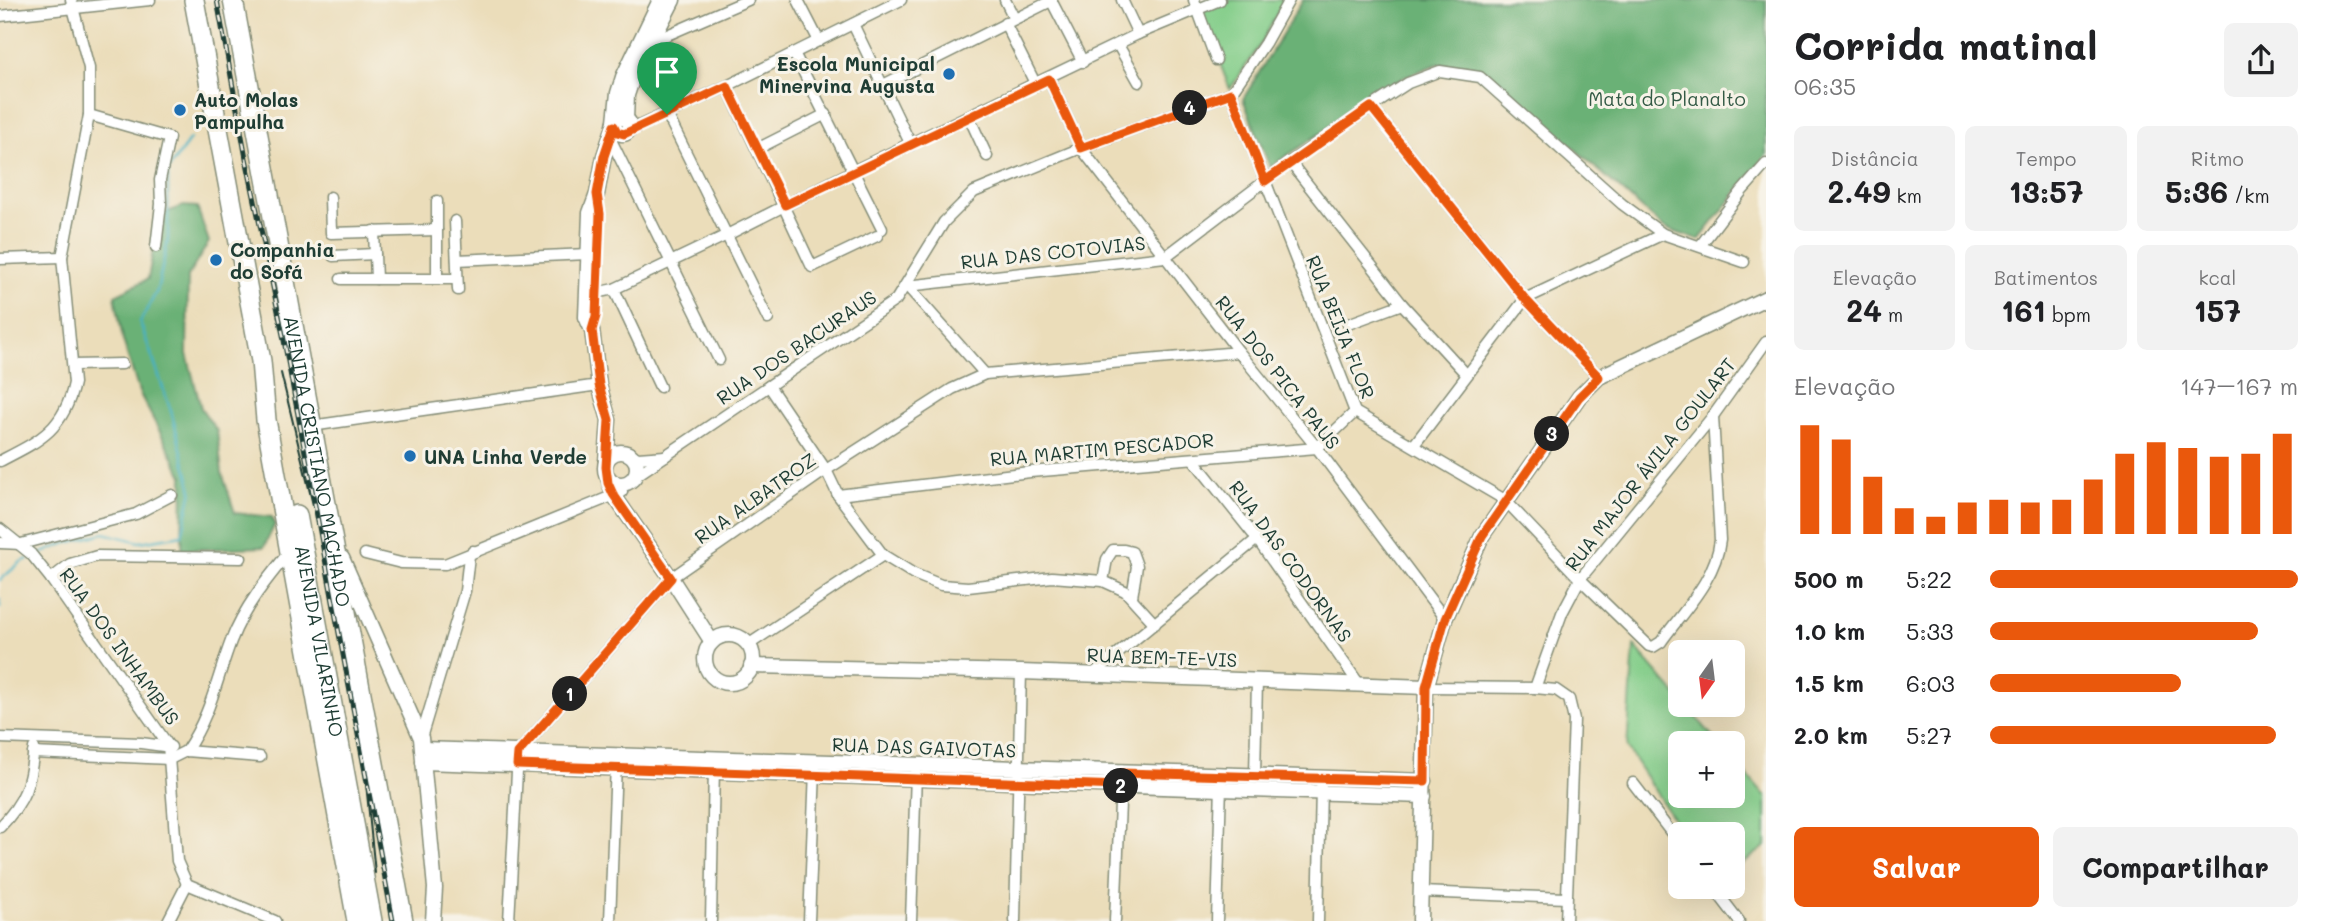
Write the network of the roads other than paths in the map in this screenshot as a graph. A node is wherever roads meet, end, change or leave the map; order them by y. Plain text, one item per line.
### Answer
1 (150, 0) edge
2 (194, 0) edge
3 (233, 0) edge
4 (668, 0) edge
5 (748, 0) edge
6 (798, 0) edge
7 (901, 0) edge
8 (1006, 0) edge
9 (1122, 0) edge
10 (1220, 0) edge
11 (1289, 0) edge
12 (1051, 1) edge
13 (71, 4) edge
14 (724, 5) edge
15 (1196, 5) edge
16 (0, 16) edge
17 (1009, 21) junction
18 (853, 24) junction
19 (1139, 34) junction
20 (646, 40) junction
21 (818, 41) junction
22 (1118, 45) junction
23 (794, 53) junction
24 (1216, 60) dead end
25 (1083, 62) junction
26 (1049, 79) junction
27 (1139, 82) dead end
28 (883, 85) junction
29 (1036, 85) junction
30 (727, 86) junction
31 (1231, 93) junction
32 (1371, 107) junction
33 (667, 114) junction
34 (826, 114) junction
35 (89, 116) junction
36 (969, 117) junction
37 (622, 129) junction
38 (911, 145) junction
39 (1081, 148) junction
40 (757, 149) junction
41 (988, 156) dead end
42 (1290, 162) junction
43 (1766, 164) edge
44 (853, 171) junction
45 (1265, 181) junction
46 (597, 194) junction
47 (330, 197) dead end
48 (437, 201) dead end
49 (785, 205) junction
50 (455, 221) dead end
51 (437, 230) junction
52 (374, 231) junction
53 (1663, 234) junction
54 (727, 235) junction
55 (1700, 246) junction
56 (156, 247) dead end
57 (375, 254) junction
58 (588, 254) junction
59 (333, 256) dead end
60 (62, 257) junction
61 (1165, 257) junction
62 (0, 258) edge
63 (457, 260) junction
64 (672, 261) junction
65 (1744, 262) dead end
66 (341, 279) dead end
67 (376, 279) junction
68 (437, 279) junction
69 (907, 286) junction
70 (614, 289) junction
71 (596, 293) junction
72 (1525, 299) junction
73 (1766, 299) edge
74 (1402, 304) junction
75 (768, 319) dead end
76 (1348, 324) dead end
77 (592, 330) junction
78 (1766, 342) edge
79 (1239, 352) junction
80 (719, 360) dead end
81 (261, 361) junction
82 (122, 364) dead end
83 (74, 365) junction
84 (985, 374) junction
85 (1466, 374) junction
86 (1599, 377) junction
87 (599, 385) junction
88 (769, 386) junction
89 (660, 387) dead end
90 (1356, 412) junction
91 (1713, 416) junction
92 (609, 420) junction
93 (311, 426) junction
94 (1414, 445) junction
95 (1317, 448) junction
96 (630, 454) junction
97 (667, 456) junction
98 (1193, 459) junction
99 (0, 461) edge
100 (607, 469) junction
101 (827, 470) junction
102 (623, 490) junction
103 (172, 495) dead end
104 (838, 495) junction
105 (1506, 500) junction
106 (0, 529) edge
107 (332, 534) junction
108 (1256, 539) junction
109 (0, 543) edge
110 (21, 544) junction
111 (290, 551) junction
112 (473, 551) junction
113 (365, 554) dead end
114 (883, 555) junction
115 (241, 558) dead end
116 (48, 575) junction
117 (671, 578) junction
118 (1580, 579) junction
119 (1103, 581) junction
120 (1132, 597) junction
121 (1445, 619) junction
122 (1155, 624) junction
123 (712, 642) junction
124 (748, 645) junction
125 (751, 666) junction
126 (1021, 672) junction
127 (1093, 674) junction
128 (1256, 680) junction
129 (1359, 684) junction
130 (1426, 687) junction
131 (1535, 688) junction
132 (0, 738) edge
133 (35, 738) junction
134 (168, 745) junction
135 (422, 750) junction
136 (183, 751) junction
137 (33, 753) junction
138 (260, 757) dead end
139 (170, 759) junction
140 (518, 759) junction
141 (616, 763) junction
142 (715, 766) junction
143 (815, 770) junction
144 (916, 772) junction
145 (1018, 776) junction
146 (1255, 776) junction
147 (1121, 779) junction
148 (1221, 782) junction
149 (1633, 783) dead end
150 (1321, 785) junction
151 (1424, 789) junction
152 (0, 827) edge
153 (1668, 828) edge
154 (187, 884) junction
155 (1421, 892) junction
156 (1566, 898) junction
157 (1722, 899) edge
158 (168, 921) edge
159 (275, 921) edge
160 (357, 921) edge
161 (372, 921) edge
162 (403, 921) edge
163 (433, 921) edge
164 (509, 921) edge
165 (610, 921) edge
166 (711, 921) edge
167 (809, 921) edge
168 (911, 921) edge
169 (1014, 921) edge
170 (1115, 921) edge
171 (1217, 921) edge
172 (1318, 921) edge
173 (1420, 921) edge
174 (1566, 921) edge
175 (1739, 921) edge

1 - 13 street
2 - 81 highway, AVENIDA CRISTIANO MACHADO
3 - 93 highway, AVENIDA CRISTIANO MACHADO
4 - 20 street
5 - 14 street
6 - 21 street
7 - 18 street
8 - 17 street
9 - 19 street
10 - 15 street
11 - 31 street
12 - 17 street
12 - 25 street
13 - 16 street
13 - 35 street
14 - 20 street
15 - 19 street
15 - 24 street
17 - 28 street
17 - 29 street
18 - 21 street
18 - 28 street
19 - 22 street
20 - 37 street
21 - 23 street
22 - 25 street
22 - 27 street
23 - 30 street
23 - 34 street
25 - 26 street
26 - 29 street
26 - 39 street, RUA DOS PICA PAUS
28 - 38 street
29 - 36 street
30 - 33 street
30 - 40 street
31 - 39 street, RUA DOS BACURAUS
31 - 45 street, RUA BEIJA FLOR
32 - 42 street, RUA DAS COTOVIAS
32 - 53 street, RUA DAS COTOVIAS
32 - 72 street
33 - 37 street
33 - 54 street
34 - 40 street
34 - 44 street
35 - 56 street
35 - 60 street
36 - 38 street
36 - 41 street
37 - 46 street
37 - 64 street
38 - 44 street
39 - 61 street, RUA DOS PICA PAUS
39 - 69 street, RUA DOS BACURAUS
40 - 49 street
42 - 45 street, RUA DAS COTOVIAS
42 - 74 street
43 - 55 street
44 - 49 street
44 - 49 street
45 - 61 street, RUA DAS COTOVIAS
45 - 90 street, RUA BEIJA FLOR
46 - 58 street
46 - 71 street
47 - 52 street
48 - 51 street
49 - 54 street
50 - 63 street
51 - 52 street
51 - 68 street
52 - 57 street
53 - 55 street
53 - 72 street
54 - 64 street
54 - 75 street
55 - 65 street
57 - 59 street
57 - 67 street
58 - 63 street
58 - 77 street
60 - 62 street
60 - 83 street
61 - 69 street, RUA DAS COTOVIAS
61 - 79 street, RUA DOS PICA PAUS
63 - 68 street
64 - 70 street
64 - 80 street
66 - 67 street
67 - 68 street
69 - 84 street
69 - 88 street, RUA DOS BACURAUS
70 - 71 street
70 - 89 street
71 - 77 street
72 - 85 street
72 - 86 street
73 - 86 street
74 - 76 street
74 - 85 street
77 - 87 street
78 - 91 street, RUA MAJOR ÁVILA GOULART
79 - 84 street, RUA ALBATROZ
79 - 95 street, RUA DOS PICA PAUS
81 - 111 highway, AVENIDA CRISTIANO MACHADO
81 - 161 highway, AVENIDA VILARINHO
82 - 83 street
83 - 99 street
84 - 101 street, RUA ALBATROZ
85 - 94 street
86 - 105 street
87 - 92 street
87 - 93 street
88 - 97 street, RUA DOS BACURAUS
88 - 101 street
90 - 94 street, RUA BEIJA FLOR
90 - 95 street
91 - 118 street, RUA MAJOR ÁVILA GOULART
91 - 118 street, RUA BEIJA FLOR
92 - 96 street
92 - 100 street
93 - 107 highway, AVENIDA CRISTIANO MACHADO
94 - 105 street, RUA BEIJA FLOR
95 - 98 street, RUA MARTIM PESCADOR
95 - 121 street, RUA DOS PICA PAUS
96 - 97 street
96 - 100 street
96 - 102 street
97 - 102 street, RUA DOS BACURAUS
98 - 104 street, RUA MARTIM PESCADOR
98 - 108 street, RUA DAS CODORNAS
100 - 102 street
101 - 104 street
101 - 117 street, RUA ALBATROZ
102 - 112 street, RUA DOS BACURAUS
102 - 117 street
103 - 110 street
104 - 114 street
105 - 118 street, RUA BEIJA FLOR
105 - 121 street
106 - 110 street, RUA DOS INHAMBUS
107 - 135 street
107 - 162 highway, AVENIDA CRISTIANO MACHADO
108 - 122 street
108 - 129 street, RUA DAS CODORNAS
109 - 110 street
110 - 116 street, RUA DOS INHAMBUS
111 - 136 street
111 - 160 highway, AVENIDA CRISTIANO MACHADO
112 - 113 street, RUA DOS BACURAUS
112 - 135 street
114 - 119 street
114 - 124 street
115 - 116 street
116 - 134 street, RUA DOS INHAMBUS
117 - 123 street
117 - 140 street, RUA ALBATROZ
118 - 131 street, RUA MAJOR ÁVILA GOULART
119 - 120 street
119 - 120 street
120 - 122 street
121 - 130 street
122 - 127 street
123 - 124 street
123 - 125 street
124 - 125 street
125 - 126 street, RUA BEM-TE-VIS
126 - 127 street, RUA BEM-TE-VIS
126 - 145 street
127 - 128 street, RUA BEM-TE-VIS
128 - 129 street, RUA BEM-TE-VIS
128 - 146 street
129 - 130 street, RUA BEM-TE-VIS
130 - 131 street, RUA BEM-TE-VIS
130 - 151 street
131 - 156 street, RUA BEM-TE-VIS
132 - 133 street
133 - 134 street
133 - 137 street
134 - 136 street
134 - 139 street, RUA DOS INHAMBUS
135 - 140 street, RUA DAS GAIVOTAS
135 - 163 street
136 - 138 street
136 - 139 street
137 - 139 street
137 - 152 street
139 - 154 street, RUA DOS INHAMBUS
140 - 141 street, RUA DAS GAIVOTAS
140 - 164 street
141 - 142 street, RUA DAS GAIVOTAS
141 - 165 street
142 - 143 street, RUA DAS GAIVOTAS
142 - 166 street
143 - 144 street, RUA DAS GAIVOTAS
143 - 167 street
144 - 145 street, RUA DAS GAIVOTAS
144 - 168 street
145 - 147 street, RUA DAS GAIVOTAS
145 - 169 street
146 - 148 street, RUA DAS GAIVOTAS
146 - 150 street, RUA DAS GAIVOTAS
147 - 148 street, RUA DAS GAIVOTAS
147 - 170 street
148 - 150 street, RUA DAS GAIVOTAS
148 - 171 street
149 - 153 street
150 - 151 street, RUA DAS GAIVOTAS
150 - 172 street
151 - 155 street
154 - 158 street
154 - 159 street
155 - 156 street
155 - 173 street
156 - 174 street
157 - 175 street

